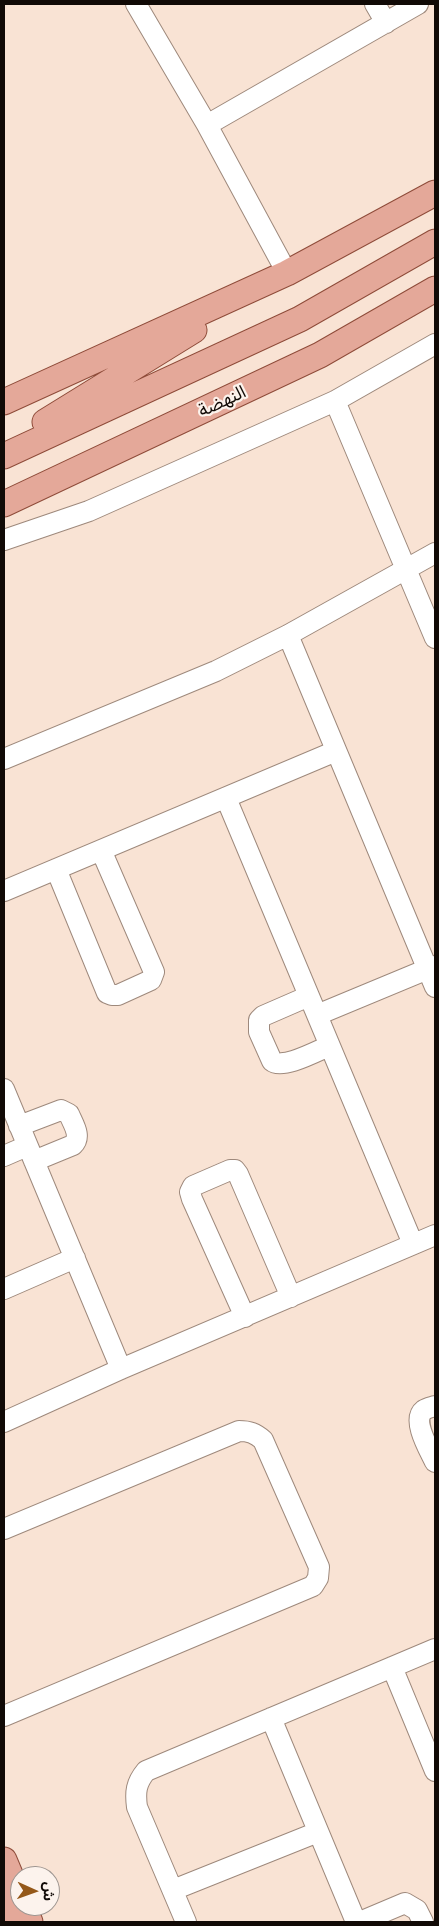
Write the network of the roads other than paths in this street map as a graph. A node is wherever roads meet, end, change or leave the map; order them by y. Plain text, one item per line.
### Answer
1 (136, 4) edge
2 (375, 4) edge
3 (418, 4) edge
4 (386, 23) junction
5 (207, 125) junction
6 (435, 193) edge
7 (435, 242) edge
8 (287, 273) junction
9 (435, 289) edge
10 (435, 344) edge
11 (335, 401) junction
12 (4, 402) edge
13 (4, 447) edge
14 (4, 456) edge
15 (4, 504) edge
16 (4, 540) edge
17 (435, 553) edge
18 (406, 569) junction
19 (288, 635) junction
20 (435, 638) edge
21 (336, 751) junction
22 (4, 759) edge
23 (226, 798) junction
24 (101, 850) junction
25 (56, 869) junction
26 (4, 891) edge
27 (431, 967) edge
28 (435, 987) edge
29 (309, 996) junction
30 (317, 1015) junction
31 (329, 1046) junction
32 (4, 1089) edge
33 (19, 1126) junction
34 (31, 1153) junction
35 (4, 1156) edge
36 (435, 1235) edge
37 (413, 1244) junction
38 (75, 1258) junction
39 (4, 1289) edge
40 (291, 1297) junction
41 (245, 1317) junction
42 (122, 1369) junction
43 (435, 1406) edge
44 (4, 1422) edge
45 (435, 1462) edge
46 (4, 1529) edge
47 (435, 1649) edge
48 (392, 1667) junction
49 (4, 1716) edge
50 (271, 1718) junction
51 (435, 1771) edge
52 (318, 1832) junction
53 (4, 1860) edge
54 (10, 1874) edge
55 (172, 1890) junction
56 (4, 1907) edge
57 (11, 1922) edge
58 (186, 1922) edge
59 (356, 1922) edge
60 (360, 1922) edge
61 (423, 1922) edge

1 - 5 street
2 - 4 street
3 - 4 street
4 - 5 street
5 - 8 street
6 - 8 main road
7 - 14 main road
8 - 12 main road
8 - 13 main road
9 - 15 main road, النهضة
10 - 11 street
11 - 16 street
11 - 18 street
17 - 18 street
18 - 19 street
18 - 20 street
19 - 21 street
19 - 22 street
21 - 23 street
21 - 27 street
23 - 24 street
23 - 29 street
24 - 25 street
24 - 25 street
25 - 26 street
27 - 28 street
27 - 30 street
29 - 30 street
29 - 31 street
30 - 31 street
31 - 37 street
32 - 33 street
33 - 34 street
33 - 34 street
34 - 35 street
34 - 38 street
36 - 37 street
37 - 40 street
38 - 39 street
38 - 42 street
40 - 41 street
40 - 41 street
41 - 42 street
42 - 44 street
43 - 45 street
46 - 49 street
47 - 48 street
48 - 50 street
48 - 51 street
50 - 52 street
50 - 55 street
52 - 55 street
52 - 59 street
53 - 54 main road
55 - 58 street
56 - 57 main road
60 - 61 street

